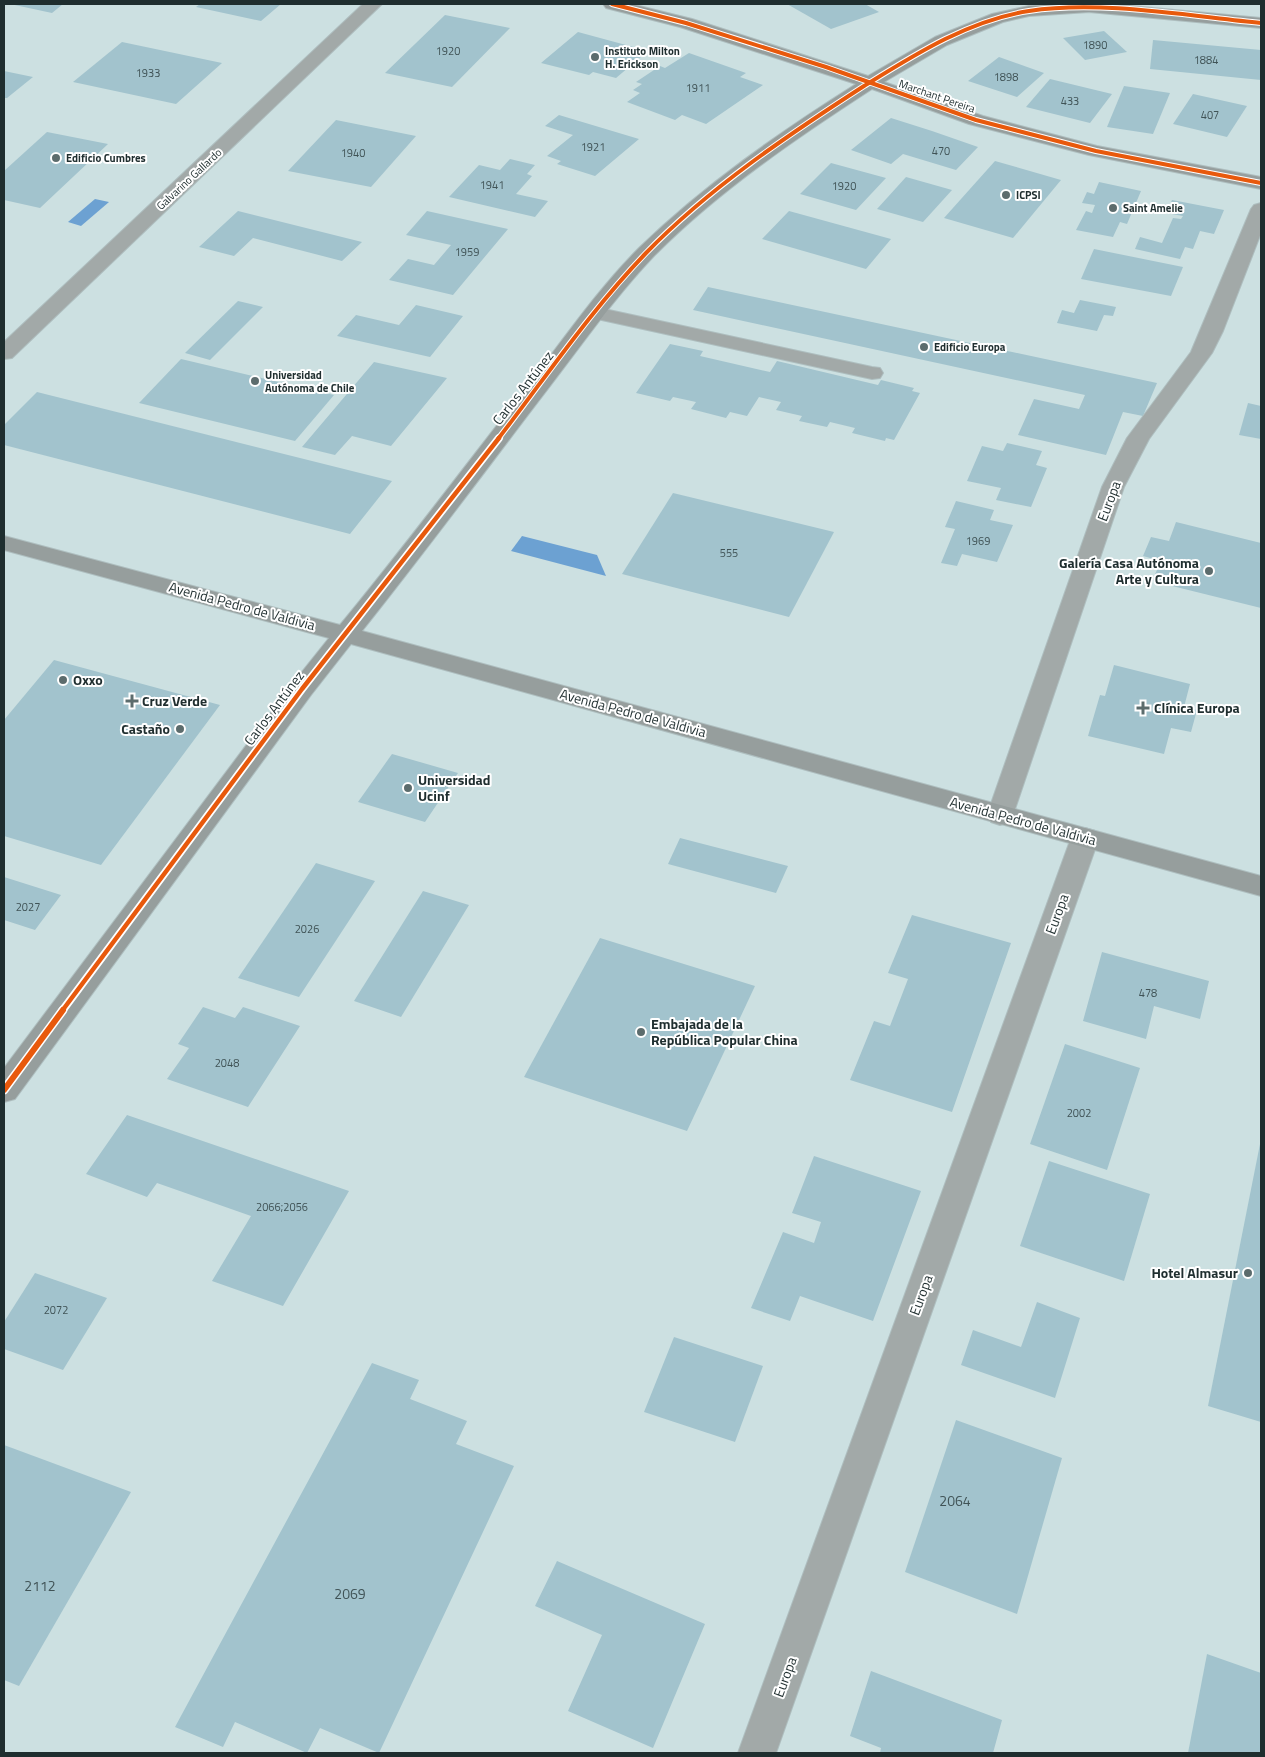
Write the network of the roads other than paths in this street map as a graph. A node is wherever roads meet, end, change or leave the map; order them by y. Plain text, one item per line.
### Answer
1 (373, 4) edge
2 (612, 4) edge
3 (1261, 23) edge
4 (870, 83) junction
5 (1261, 183) edge
6 (1261, 209) edge
7 (595, 313) junction
8 (4, 353) edge
9 (872, 373) dead end
10 (4, 543) edge
11 (346, 634) junction
12 (1000, 815) junction
13 (1085, 838) junction
14 (1261, 886) edge
15 (4, 1090) edge
16 (757, 1753) edge

1 - 8 street, Galvarino Gallardo
2 - 4 street, Marchant Pereira
3 - 4 street, Carlos Antúnez
4 - 5 street, Marchant Pereira
4 - 7 street, Carlos Antúnez
6 - 12 street, Europa
7 - 9 street
7 - 11 street, Carlos Antúnez
10 - 11 street, Avenida Pedro de Valdivia
11 - 12 street, Avenida Pedro de Valdivia
11 - 15 street, Carlos Antúnez
12 - 13 street, Avenida Pedro de Valdivia
13 - 14 street, Avenida Pedro de Valdivia
13 - 16 street, Europa

